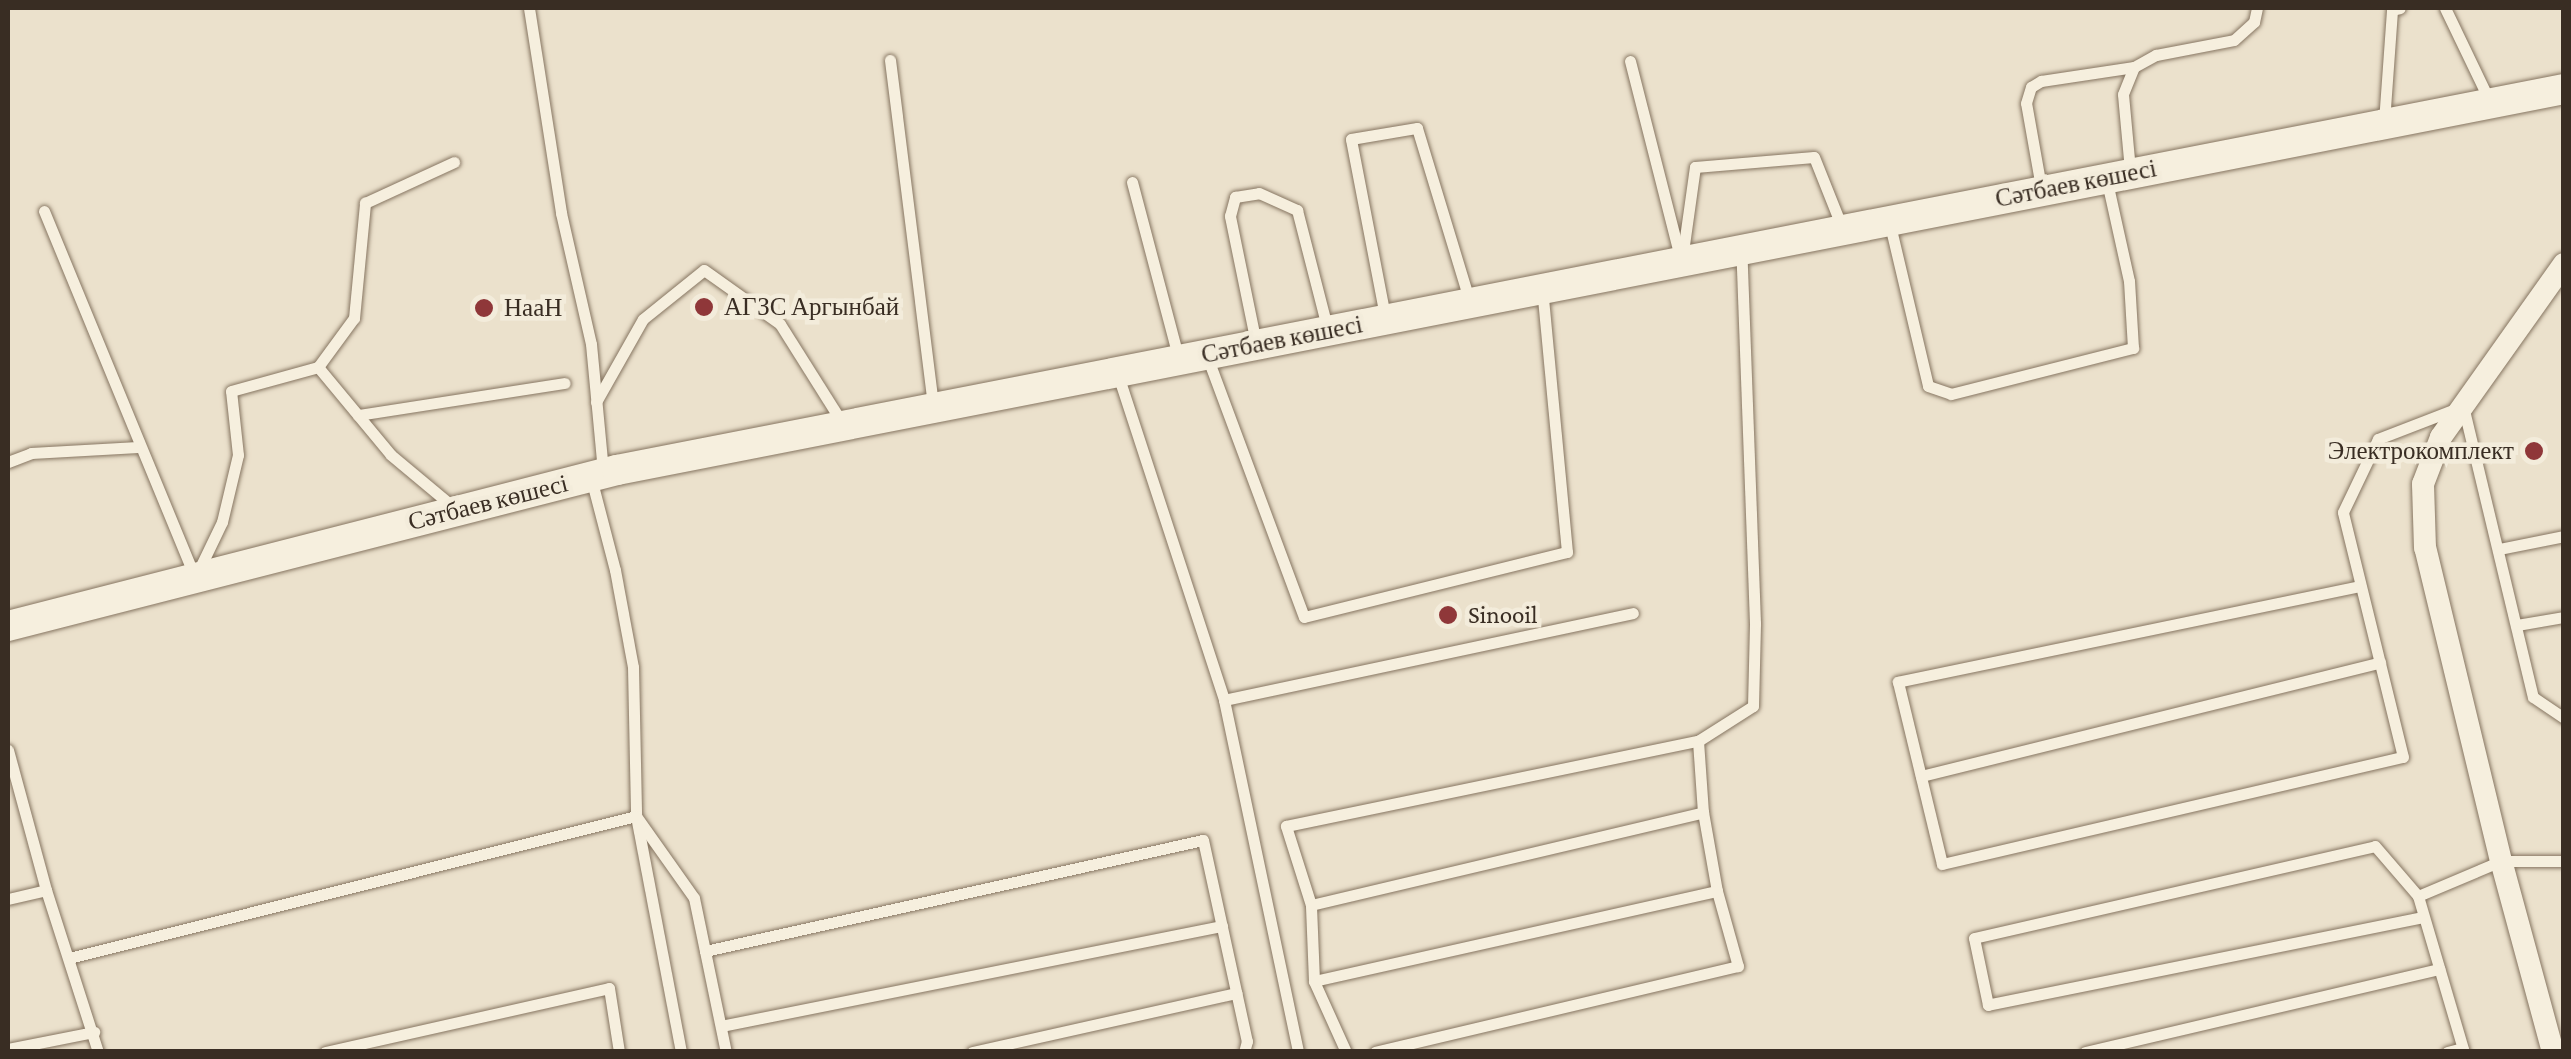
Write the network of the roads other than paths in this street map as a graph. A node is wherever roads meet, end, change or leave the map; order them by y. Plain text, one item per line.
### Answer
1 (529, 8) edge
2 (2256, 8) edge
3 (2400, 8) edge
4 (2444, 8) edge
5 (890, 60) dead end
6 (1630, 60) dead end
7 (2134, 67) junction
8 (2564, 89) edge
9 (2491, 104) junction
10 (2384, 124) junction
11 (454, 162) dead end
12 (2119, 176) junction
13 (1132, 182) dead end
14 (2042, 191) junction
15 (44, 212) dead end
16 (1889, 221) junction
17 (1843, 230) junction
18 (1741, 250) junction
19 (1682, 262) junction
20 (2564, 264) edge
21 (1542, 289) junction
22 (1470, 303) junction
23 (1386, 320) junction
24 (1328, 331) junction
25 (1256, 345) junction
26 (1193, 357) junction
27 (318, 367) junction
28 (1117, 372) junction
29 (565, 384) dead end
30 (596, 402) junction
31 (2464, 406) junction
32 (934, 408) junction
33 (358, 414) junction
34 (844, 426) junction
35 (138, 447) junction
36 (8, 462) edge
37 (597, 476) junction
38 (458, 511) junction
39 (2564, 536) edge
40 (2499, 549) junction
41 (195, 578) junction
42 (2360, 586) junction
43 (1632, 613) dead end
44 (2564, 617) edge
45 (8, 626) edge
46 (2517, 626) junction
47 (2380, 662) junction
48 (1224, 700) junction
49 (2564, 718) edge
50 (1698, 741) junction
51 (8, 750) edge
52 (11, 776) edge
53 (1921, 776) junction
54 (1703, 812) junction
55 (636, 816) junction
56 (2501, 861) junction
57 (2564, 861) edge
58 (46, 890) junction
59 (1717, 890) junction
60 (2418, 896) junction
61 (8, 898) edge
62 (1310, 905) junction
63 (2423, 917) junction
64 (1222, 926) junction
65 (706, 952) junction
66 (69, 958) junction
67 (2439, 970) junction
68 (1314, 981) junction
69 (1236, 993) junction
70 (721, 1026) junction
71 (94, 1032) junction
72 (8, 1049) edge
73 (2463, 1050) edge
74 (98, 1052) edge
75 (325, 1052) edge
76 (619, 1052) edge
77 (680, 1052) edge
78 (726, 1052) edge
79 (972, 1052) edge
80 (1244, 1052) edge
81 (1298, 1052) edge
82 (1346, 1052) edge
83 (1375, 1052) edge
84 (2085, 1052) edge
85 (2447, 1052) edge
86 (2553, 1052) edge

1 - 30 lane
2 - 7 lane
3 - 10 lane
4 - 9 lane
5 - 32 lane
6 - 19 lane
7 - 12 lane
7 - 14 lane
8 - 9 main road, Сәтбаев көшесі
9 - 10 main road, Сәтбаев көшесі
10 - 12 main road, Сәтбаев көшесі
11 - 27 lane
12 - 14 main road, Сәтбаев көшесі
12 - 16 lane
13 - 26 lane
14 - 16 main road, Сәтбаев көшесі
15 - 35 lane
16 - 17 main road, Сәтбаев көшесі
17 - 18 main road, Сәтбаев көшесі
17 - 19 lane
18 - 19 main road, Сәтбаев көшесі
18 - 50 lane
19 - 21 main road, Сәтбаев көшесі
20 - 31 street
21 - 22 main road, Сәтбаев көшесі
21 - 26 lane
22 - 23 main road, Сәтбаев көшесі
22 - 23 lane
23 - 24 main road, Сәтбаев көшесі
24 - 25 main road, Сәтбаев көшесі
24 - 25 lane
25 - 26 main road, Сәтбаев көшесі
26 - 28 main road, Сәтбаев көшесі
27 - 33 lane
27 - 41 lane
28 - 32 main road, Сәтбаев көшесі
28 - 48 lane
29 - 33 lane
30 - 34 lane
30 - 37 lane
31 - 40 lane
31 - 42 lane
31 - 56 street
32 - 34 main road, Сәтбаев көшесі
33 - 38 lane
34 - 37 main road, Сәтбаев көшесі
35 - 36 lane
35 - 41 lane
37 - 38 main road, Сәтбаев көшесі
37 - 55 lane
38 - 41 main road, Сәтбаев көшесі
39 - 40 lane
40 - 46 lane
41 - 45 main road, Сәтбаев көшесі
42 - 47 lane
42 - 53 lane
43 - 48 lane
44 - 46 lane
46 - 49 lane
47 - 53 lane
47 - 53 lane
48 - 81 lane
50 - 54 lane
50 - 62 lane
51 - 52 lane
52 - 58 lane
54 - 59 lane
54 - 62 lane
55 - 65 lane
55 - 66 lane
55 - 77 lane
56 - 57 lane
56 - 60 lane
56 - 86 street
58 - 61 lane
58 - 66 lane
59 - 68 lane
59 - 83 lane
60 - 63 lane
60 - 63 lane
62 - 68 lane
63 - 67 lane
64 - 65 lane
64 - 69 lane
64 - 70 lane
65 - 70 lane
66 - 71 lane
67 - 73 lane
67 - 84 lane
68 - 82 lane
69 - 79 lane
69 - 80 lane
70 - 78 lane
71 - 72 lane
71 - 74 lane
73 - 85 lane
75 - 76 lane

